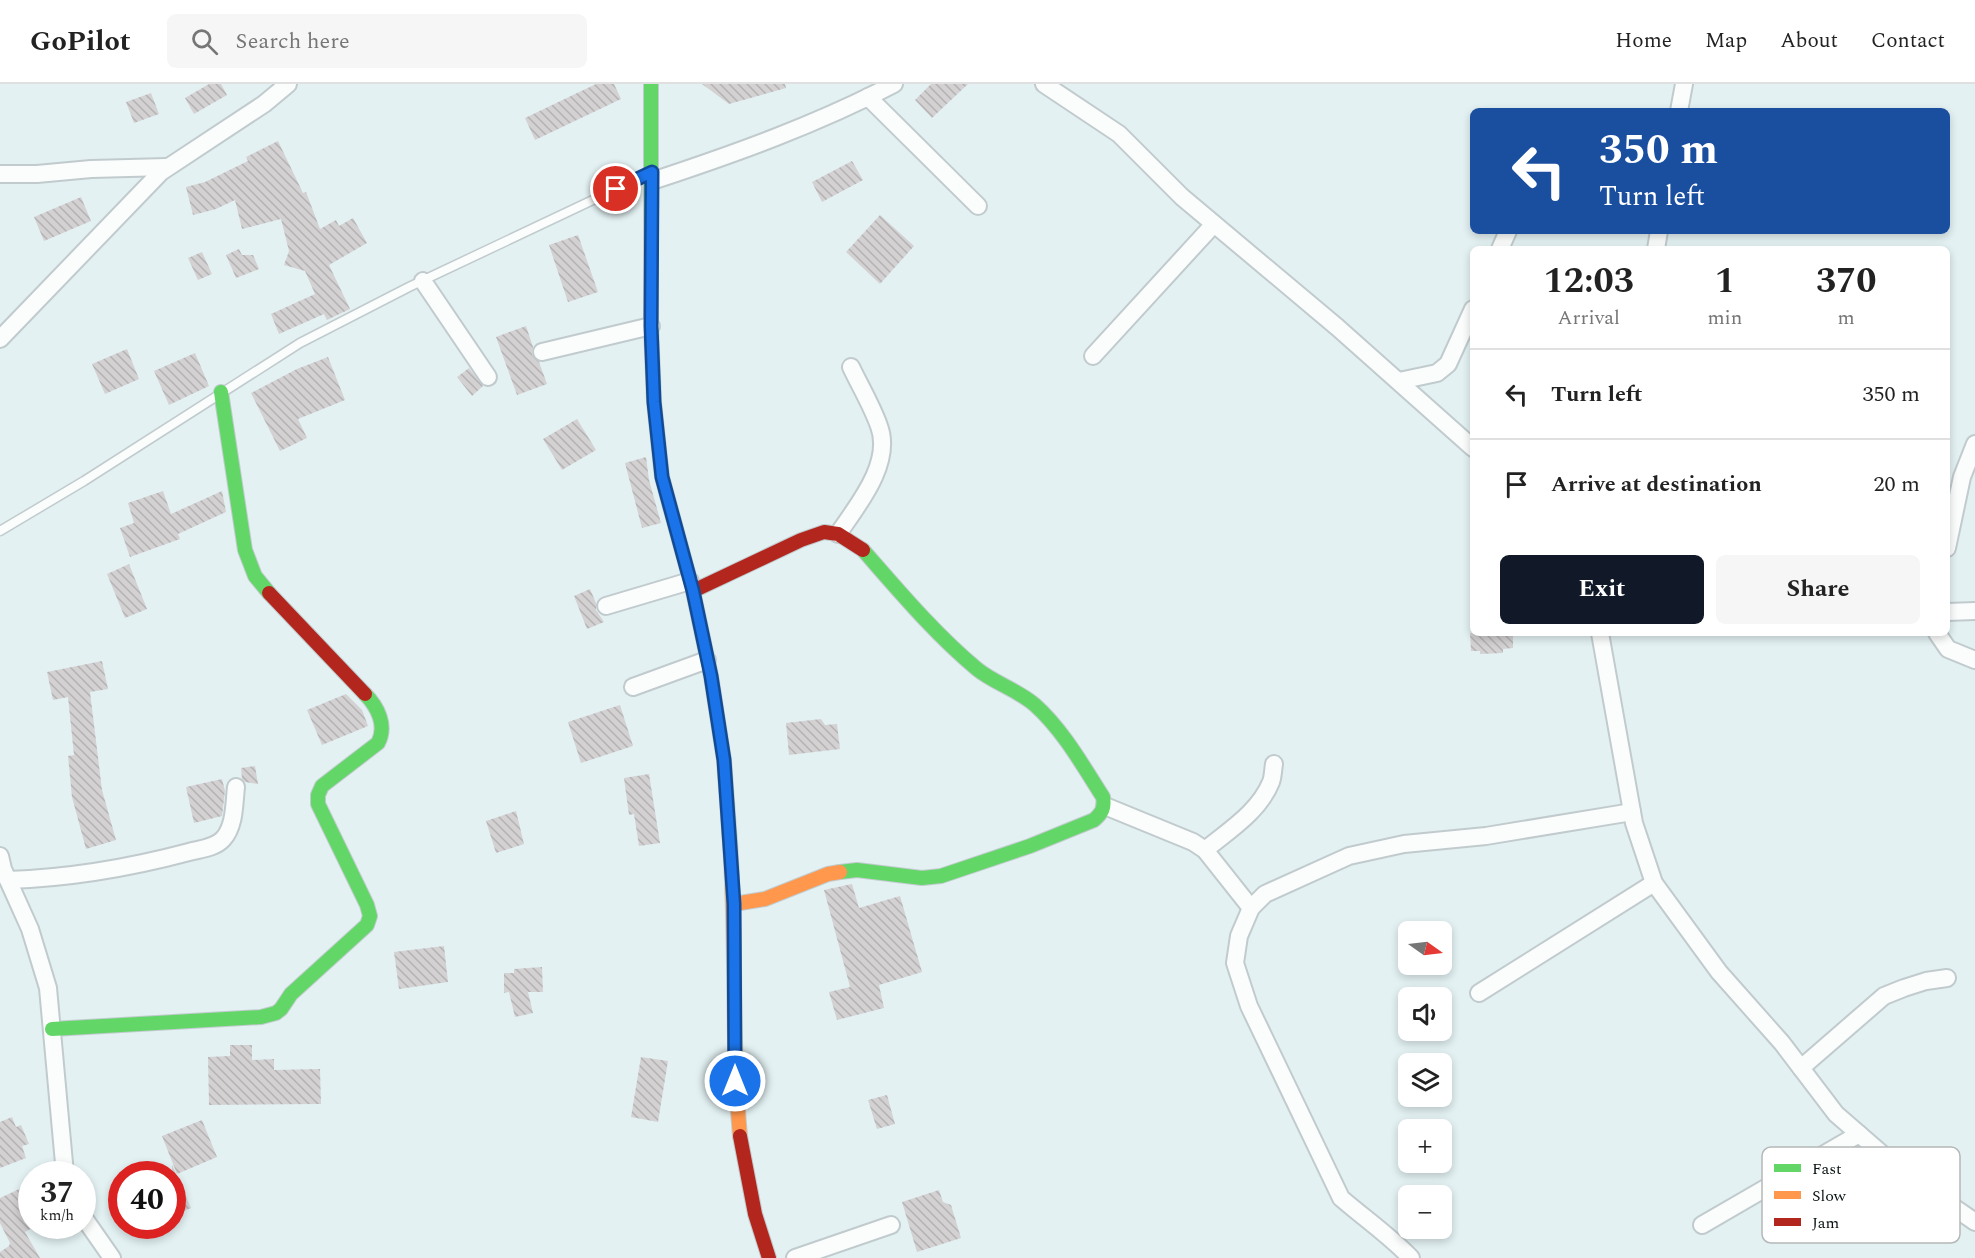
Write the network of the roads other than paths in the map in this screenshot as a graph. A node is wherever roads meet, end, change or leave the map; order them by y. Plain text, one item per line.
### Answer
1 (288, 84) edge
2 (651, 84) edge
3 (894, 84) edge
4 (1044, 84) edge
5 (1684, 84) edge
6 (868, 97) junction
7 (1680, 108) edge
8 (167, 167) junction
9 (0, 174) edge
10 (652, 176) junction
11 (978, 206) dead end
12 (1214, 224) junction
13 (423, 281) junction
14 (1470, 316) edge
15 (651, 326) junction
16 (0, 339) edge
17 (542, 352) dead end
18 (1093, 356) dead end
19 (851, 367) dead end
20 (488, 377) dead end
21 (1399, 381) junction
22 (221, 392) junction
23 (1975, 444) edge
24 (1470, 445) edge
25 (0, 531) edge
26 (838, 534) junction
27 (1950, 534) edge
28 (691, 586) junction
29 (606, 606) dead end
30 (1975, 611) edge
31 (1950, 612) edge
32 (1601, 636) edge
33 (1939, 636) edge
34 (707, 660) junction
35 (1975, 660) edge
36 (633, 687) dead end
37 (1274, 764) dead end
38 (236, 787) dead end
39 (1105, 806) junction
40 (1632, 812) junction
41 (1205, 850) junction
42 (0, 856) edge
43 (8, 880) junction
44 (1654, 884) junction
45 (734, 904) junction
46 (1251, 908) junction
47 (1947, 978) dead end
48 (1479, 993) dead end
49 (52, 1029) junction
50 (1801, 1068) junction
51 (1859, 1134) junction
52 (1837, 1147) edge
53 (1874, 1147) edge
54 (64, 1161) edge
55 (1762, 1190) edge
56 (1960, 1212) edge
57 (1975, 1222) edge
58 (891, 1225) dead end
59 (1702, 1225) dead end
60 (96, 1235) edge
61 (112, 1258) edge
62 (769, 1258) edge
63 (795, 1258) edge
64 (1411, 1258) edge

1 - 8 street
2 - 10 street
3 - 6 street
4 - 12 street
5 - 7 street
6 - 10 street
6 - 11 street
8 - 9 street
8 - 16 street
10 - 13 lane
10 - 15 street
12 - 18 street
12 - 21 street
13 - 20 street
13 - 22 lane
14 - 21 street
15 - 17 street
15 - 28 street
19 - 26 street
21 - 24 street
22 - 25 lane
22 - 49 street
23 - 27 street
26 - 28 street
26 - 39 street
28 - 29 street
28 - 34 street
30 - 31 street
32 - 40 street
33 - 35 street
34 - 36 street
34 - 45 street
37 - 41 street
38 - 43 street
39 - 41 street
39 - 45 street
40 - 44 street
40 - 46 street
41 - 46 street
42 - 43 street
43 - 49 street
44 - 48 street
44 - 50 street
45 - 62 street
46 - 64 street
47 - 50 street
49 - 54 street
50 - 51 street
51 - 52 street
51 - 53 street
55 - 59 street
56 - 57 street
58 - 63 street
60 - 61 street

